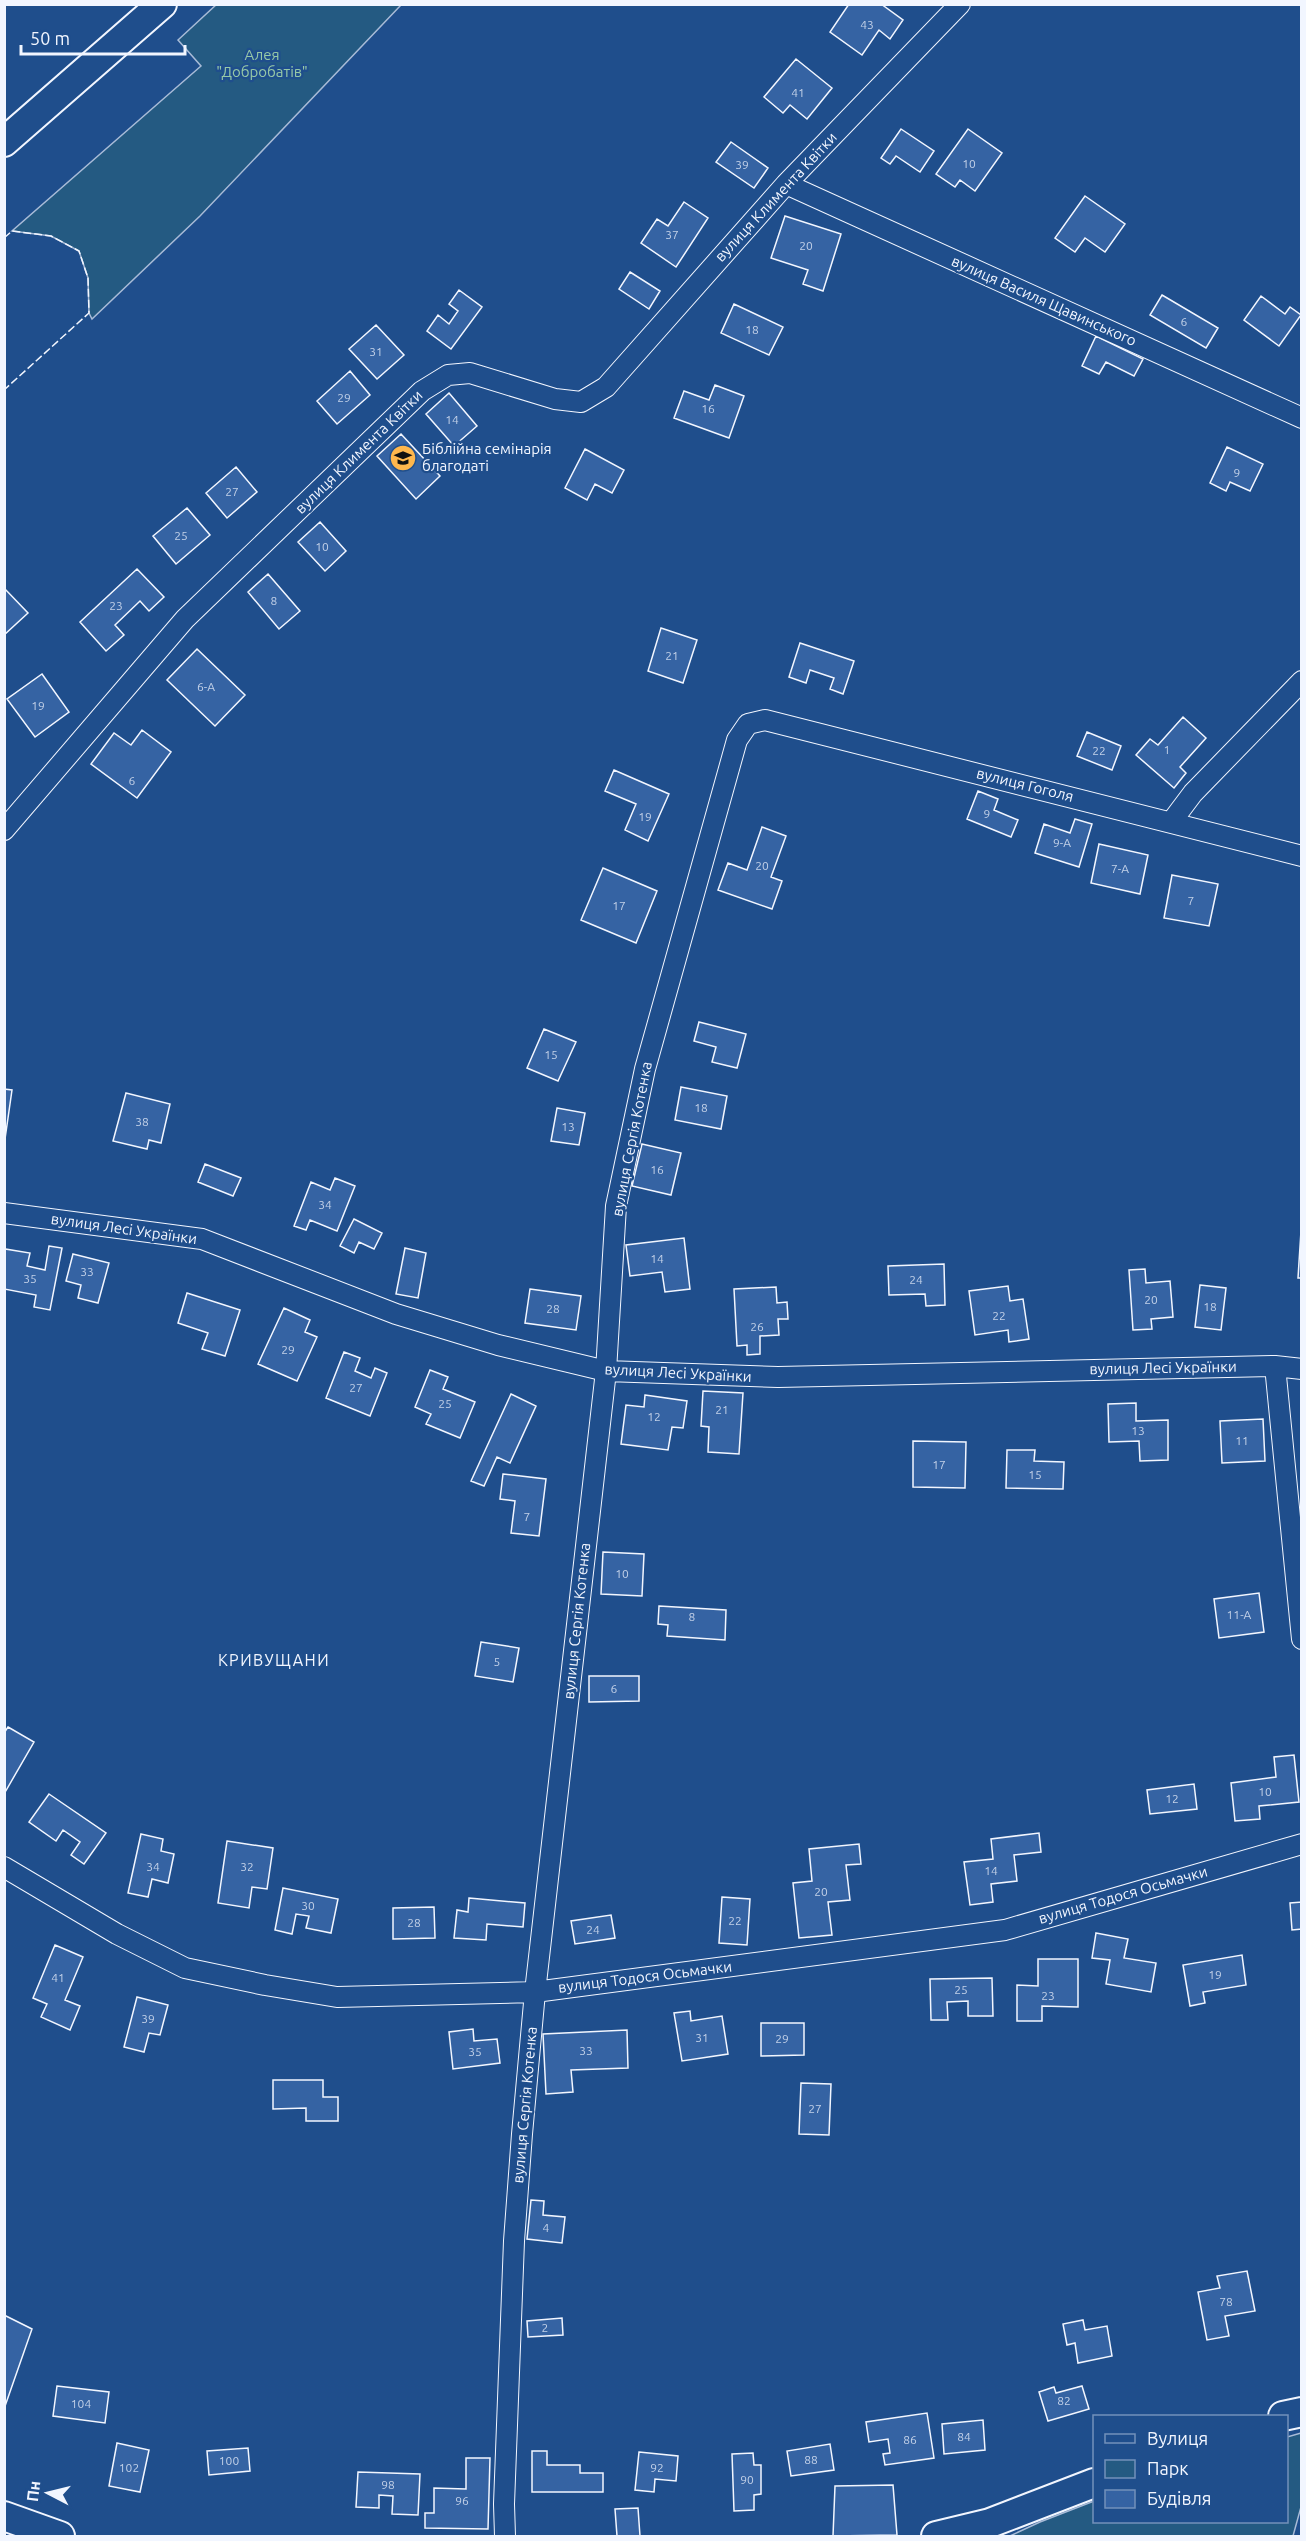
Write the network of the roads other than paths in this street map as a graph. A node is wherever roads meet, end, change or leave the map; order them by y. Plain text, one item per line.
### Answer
1 (162, 4) edge
2 (960, 4) edge
3 (4, 142) edge
4 (786, 184) junction
5 (1302, 418) edge
6 (1302, 681) edge
7 (748, 724) joint
8 (1172, 822) junction
9 (4, 830) edge
10 (1302, 856) edge
11 (4, 1213) edge
12 (1275, 1366) junction
13 (1302, 1369) edge
14 (606, 1371) junction
15 (1302, 1639) edge
16 (1302, 1844) edge
17 (4, 1867) edge
18 (535, 1992) junction
19 (1093, 2484) edge
20 (4, 2516) edge
21 (989, 2530) edge
22 (60, 2536) edge
23 (506, 2536) edge
24 (936, 2536) edge

1 - 3 street
2 - 4 street, вулиця Климента Квітки
4 - 5 street, вулиця Василя Щавинського
4 - 9 street, вулиця Климента Квітки
6 - 8 street
7 - 8 street, вулиця Гоголя
7 - 14 street, вулиця Сергія Котенка
8 - 10 street, вулиця Гоголя
11 - 14 street, вулиця Лесі Українки
12 - 13 street, вулиця Лесі Українки
12 - 14 street, вулиця Лесі Українки
12 - 15 street
14 - 18 street, вулиця Сергія Котенка
16 - 18 street, вулиця Тодося Осьмачки
17 - 18 street, вулиця Тодося Осьмачки
18 - 23 street, вулиця Сергія Котенка
19 - 21 street
20 - 22 street
21 - 24 street

